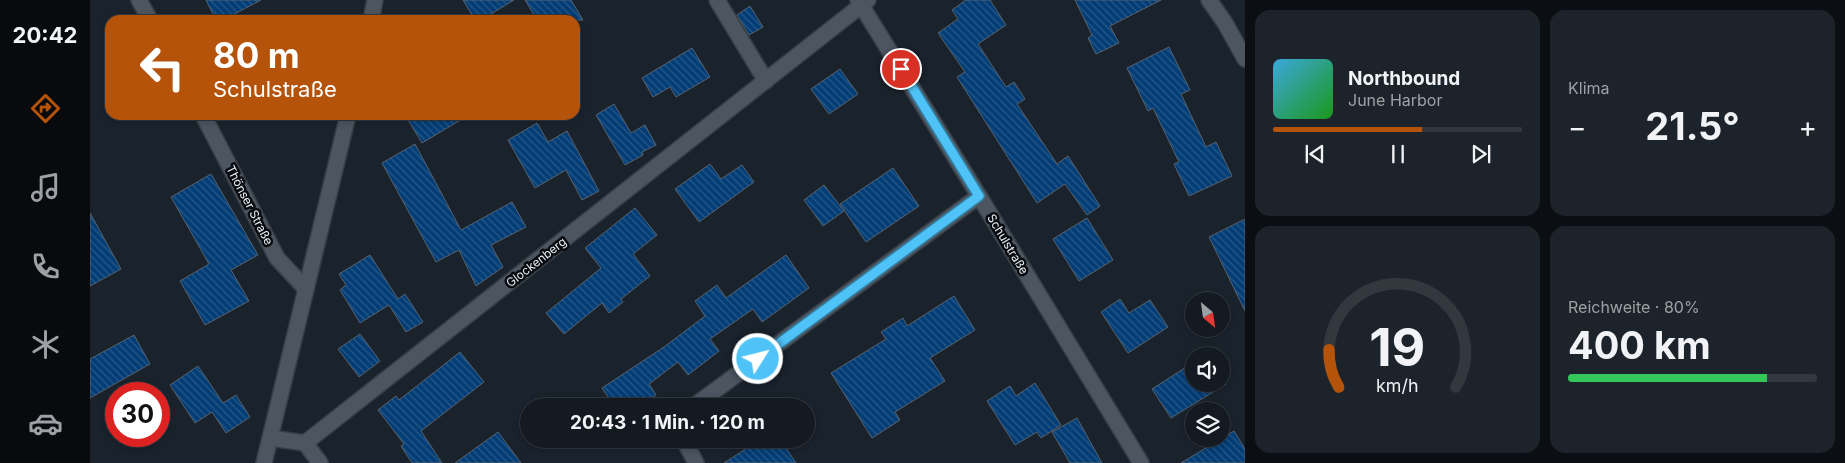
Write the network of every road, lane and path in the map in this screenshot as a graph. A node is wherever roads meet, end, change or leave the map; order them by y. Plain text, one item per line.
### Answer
1 (140, 0) edge
2 (376, 0) edge
3 (717, 0) edge
4 (1210, 0) edge
5 (863, 2) edge
6 (148, 15) edge
7 (372, 15) edge
8 (1245, 60) edge
9 (766, 81) junction
10 (206, 120) edge
11 (347, 120) edge
12 (979, 196) junction
13 (306, 289) junction
14 (705, 398) edge
15 (270, 438) junction
16 (305, 443) junction
17 (688, 448) edge
18 (264, 463) edge
19 (320, 463) edge
20 (696, 463) edge
21 (1141, 463) edge

1 - 6 street
2 - 7 street
3 - 9 street
4 - 8 street
5 - 9 street, Glockenberg
5 - 12 street, Schulstraße
9 - 16 street, Glockenberg
10 - 13 street, Thönser Straße
11 - 13 street
12 - 14 street
12 - 21 street, Schulstraße
13 - 15 street
15 - 16 street
15 - 18 street
16 - 19 street
17 - 20 street

